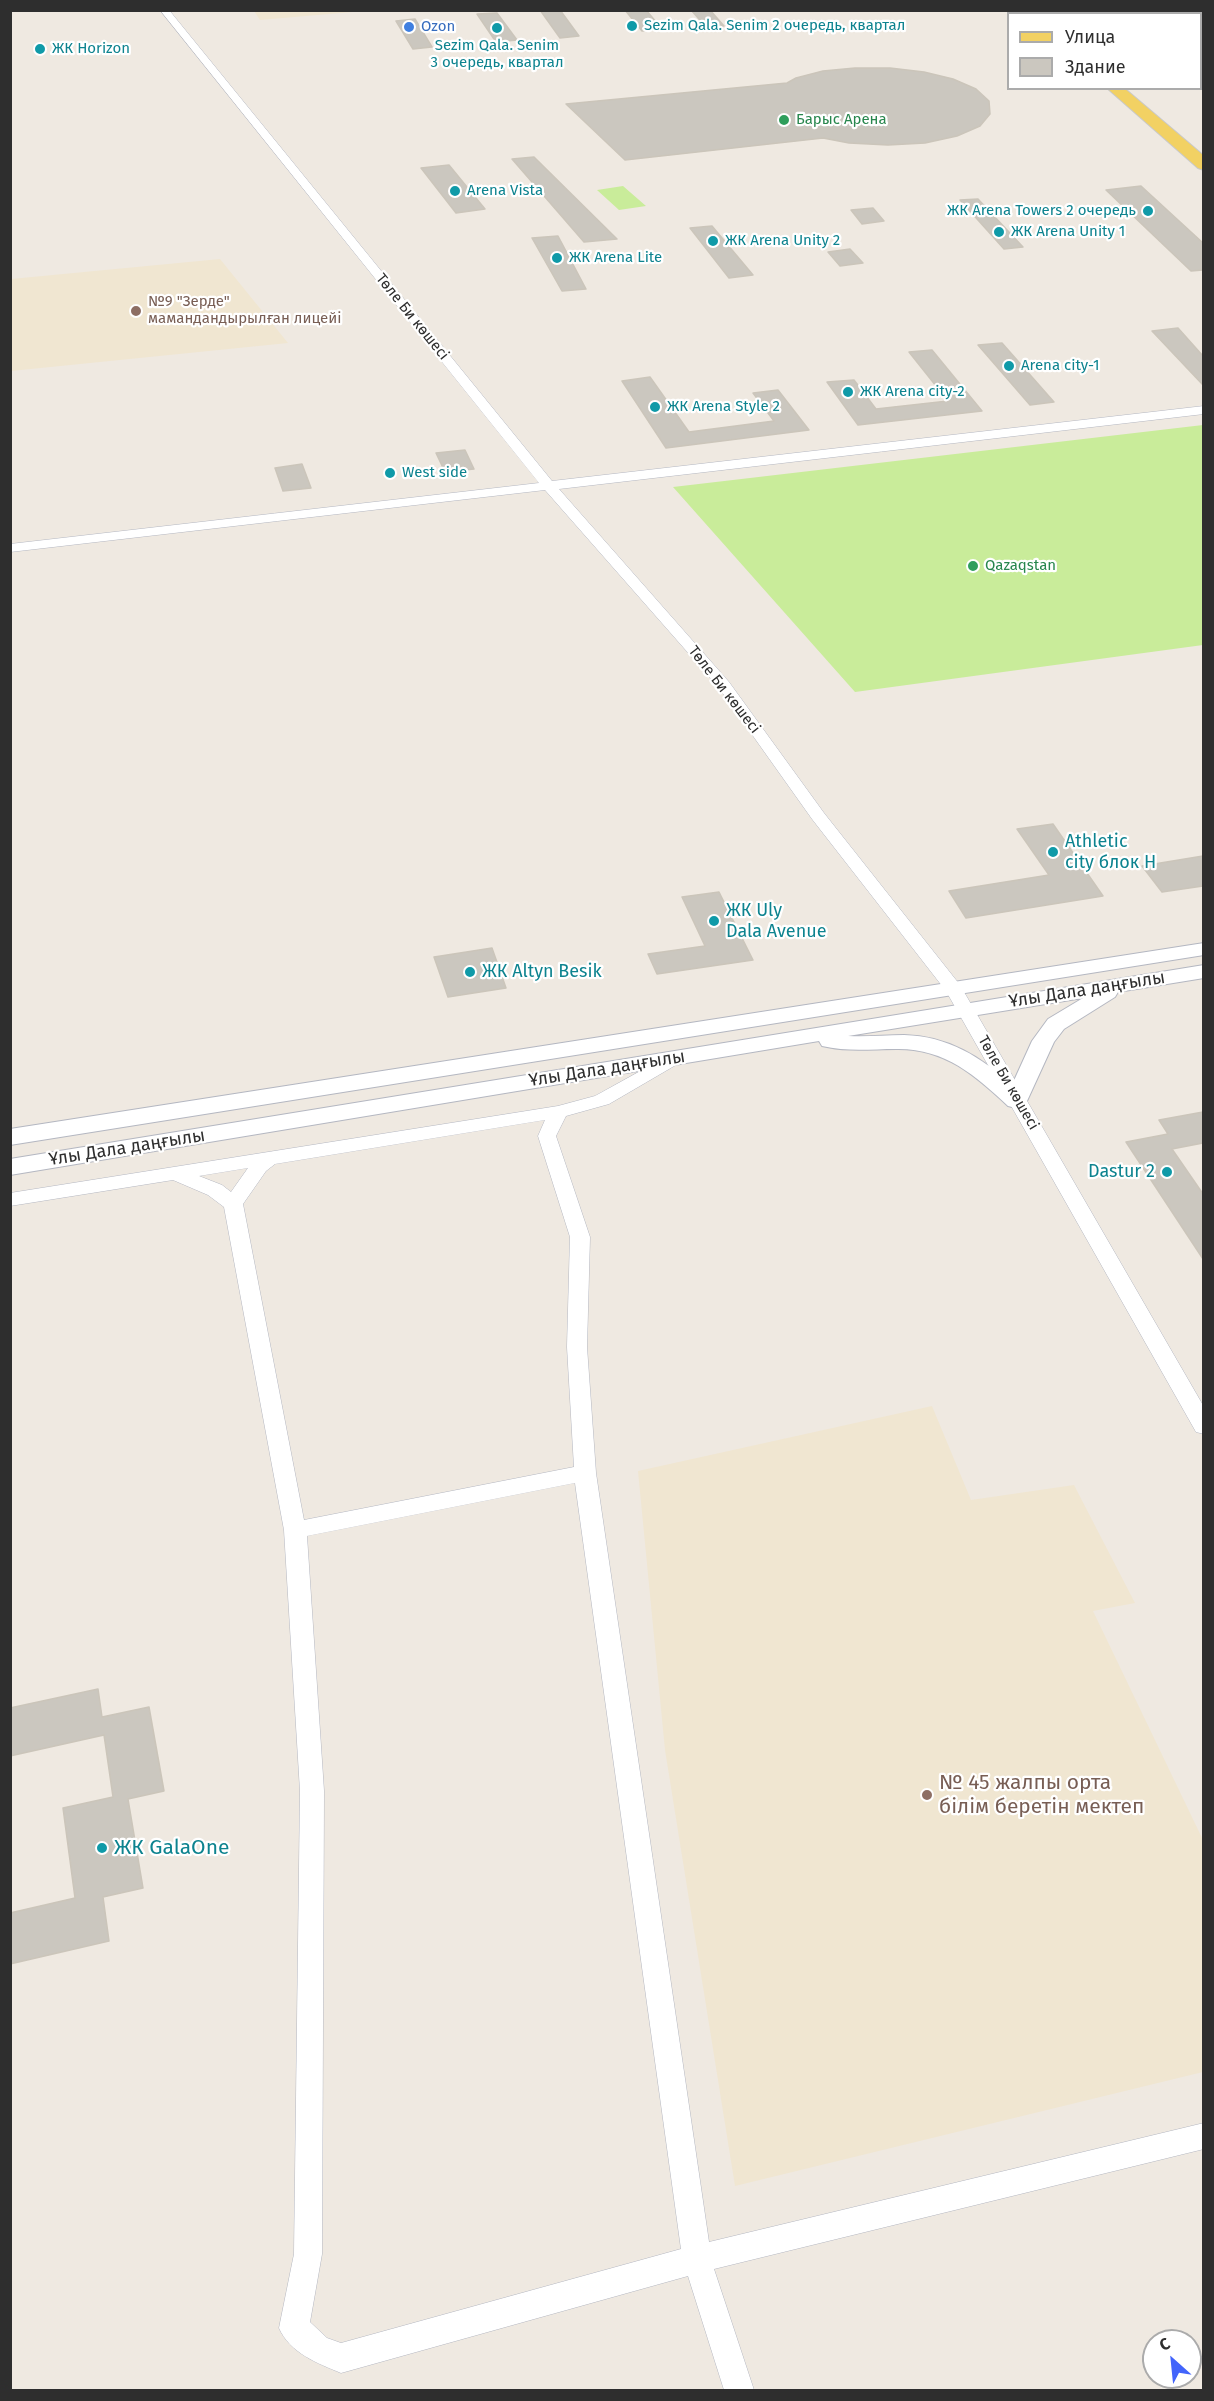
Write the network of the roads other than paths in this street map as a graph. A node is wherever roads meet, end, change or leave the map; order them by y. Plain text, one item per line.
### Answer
1 (164, 10) edge
2 (1116, 90) edge
3 (1138, 90) edge
4 (1203, 146) edge
5 (1203, 165) edge
6 (1203, 410) edge
7 (549, 486) junction
8 (10, 548) edge
9 (1203, 949) edge
10 (1203, 971) edge
11 (1118, 985) junction
12 (954, 988) junction
13 (966, 1010) junction
14 (810, 1037) junction
15 (675, 1058) junction
16 (1016, 1101) junction
17 (558, 1112) junction
18 (10, 1137) edge
19 (270, 1158) junction
20 (10, 1167) edge
21 (174, 1173) junction
22 (10, 1200) edge
23 (233, 1204) junction
24 (1203, 1426) edge
25 (585, 1473) junction
26 (295, 1530) junction
27 (1203, 2136) edge
28 (697, 2259) junction
29 (739, 2391) edge

1 - 7 street, Төле Би көшесі
2 - 5 main road
3 - 4 main road
6 - 7 street
7 - 8 street
7 - 12 street, Төле Би көшесі
9 - 12 street, Ұлы Дала даңғылы
10 - 11 street, Ұлы Дала даңғылы
11 - 13 street, Ұлы Дала даңғылы
11 - 16 street
12 - 13 street, Төле Би көшесі
12 - 18 street, Ұлы Дала даңғылы
13 - 14 street, Ұлы Дала даңғылы
13 - 16 street, Төле Би көшесі
14 - 15 street, Ұлы Дала даңғылы
14 - 16 street
15 - 17 street
15 - 20 street, Ұлы Дала даңғылы
16 - 24 street, Төле Би көшесі
17 - 19 street
17 - 25 street
19 - 21 street
19 - 23 street
21 - 22 street
21 - 23 street
23 - 26 street
25 - 26 street
25 - 28 street
26 - 28 street
27 - 28 street
28 - 29 street

